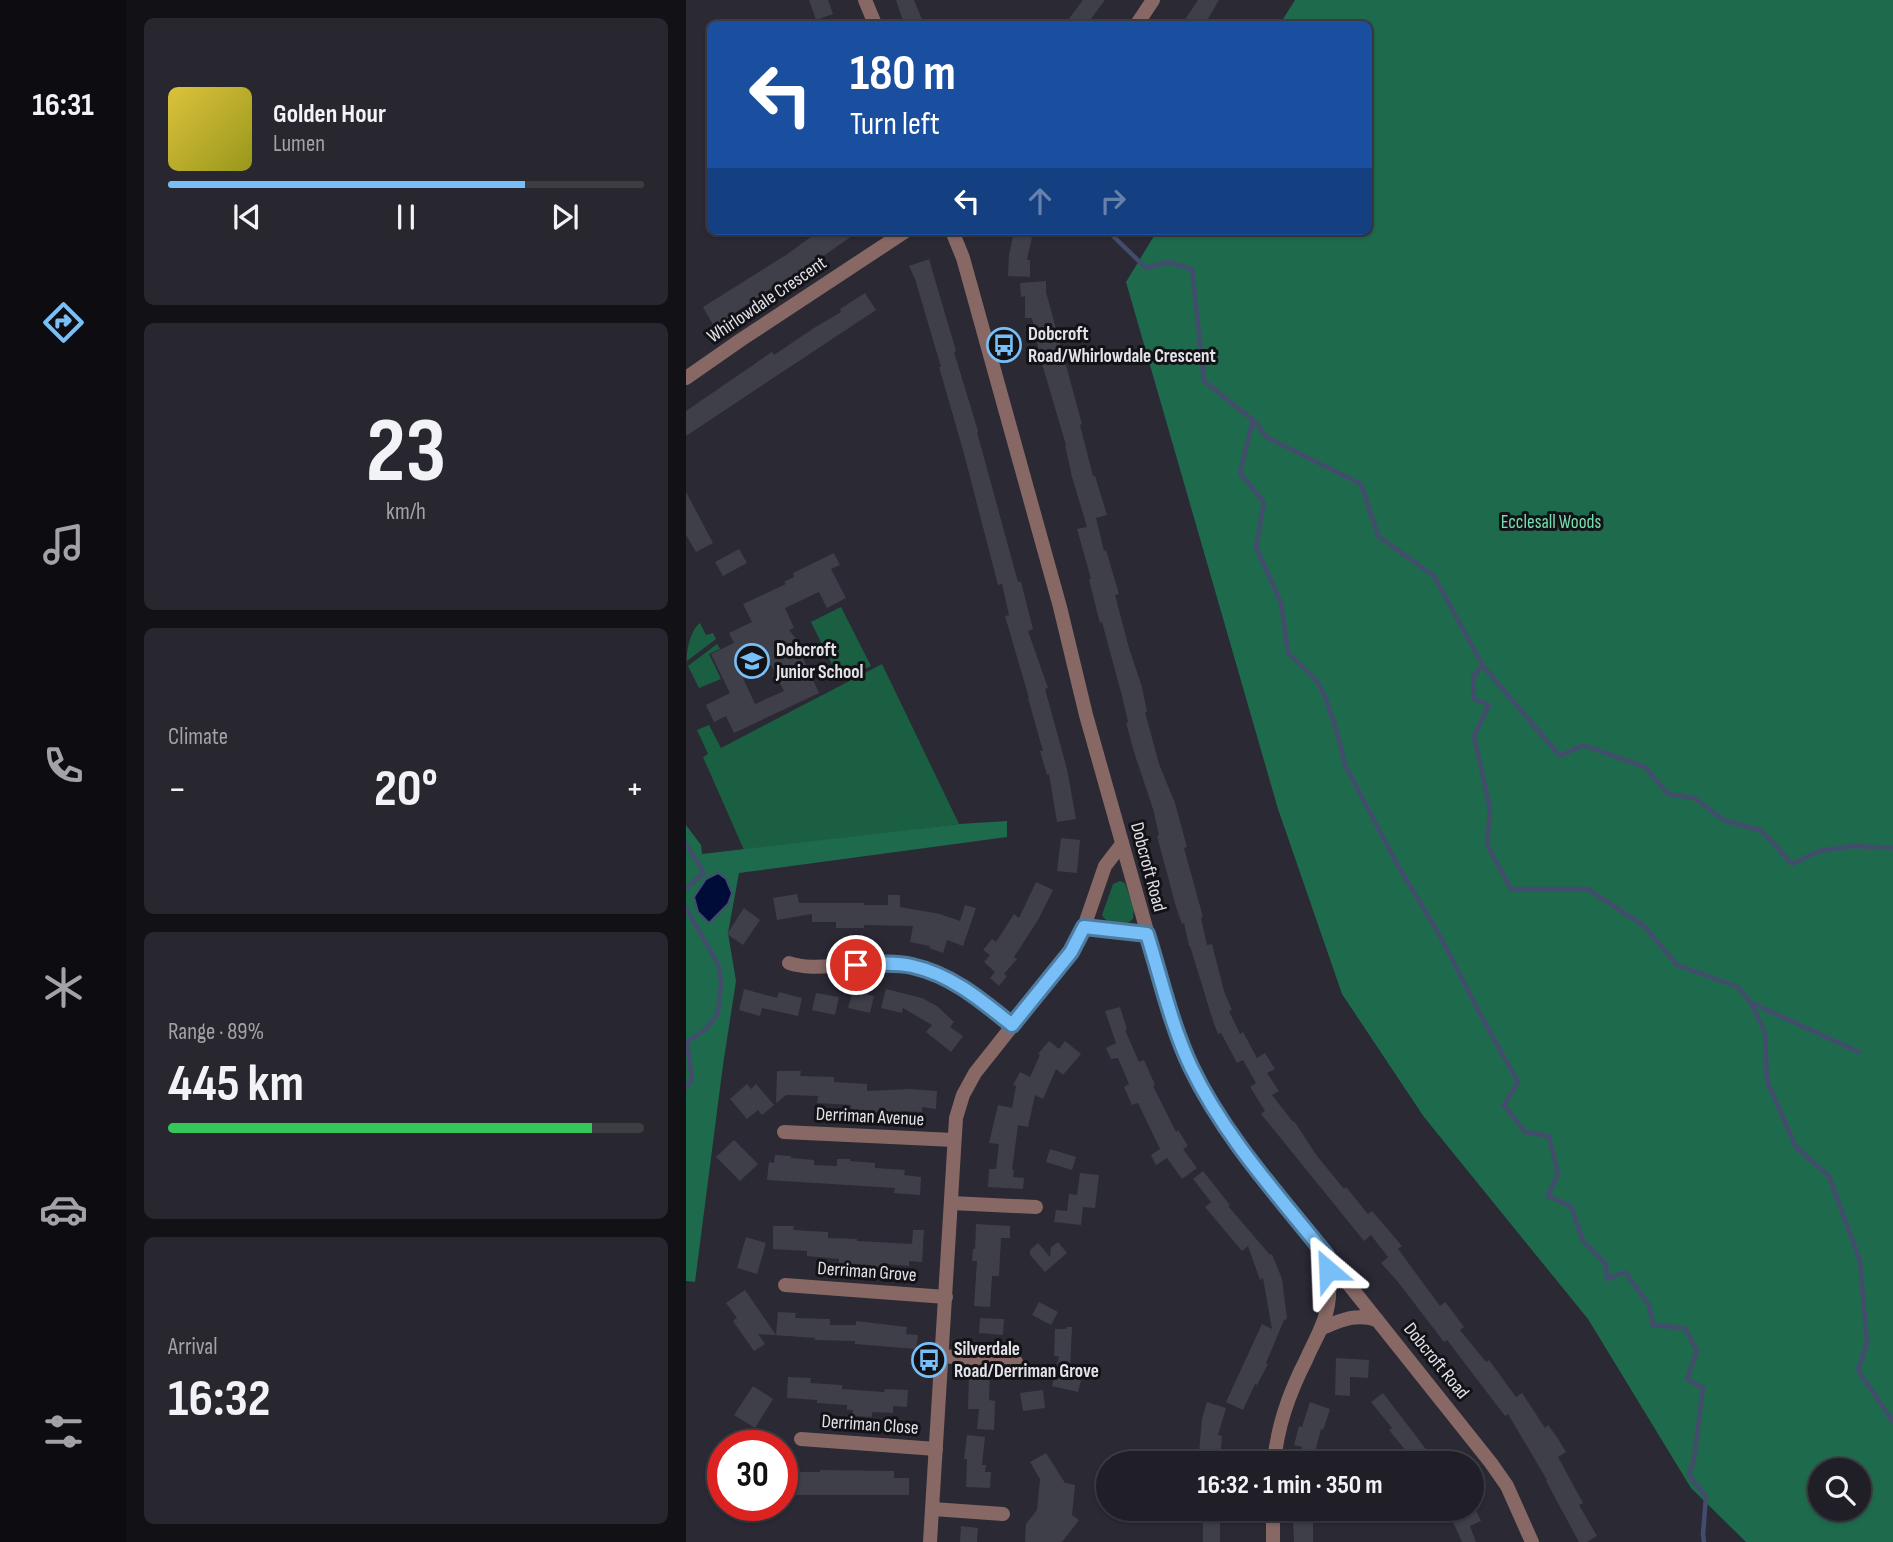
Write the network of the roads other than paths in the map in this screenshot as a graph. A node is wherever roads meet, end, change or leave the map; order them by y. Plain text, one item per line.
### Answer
1 (865, 0) edge
2 (1153, 0) edge
3 (874, 21) edge
4 (1139, 21) edge
5 (900, 235) edge
6 (954, 235) edge
7 (686, 378) edge
8 (1122, 844) junction
9 (1084, 927) junction
10 (1147, 934) junction
11 (789, 963) dead end
12 (1012, 1025) junction
13 (784, 1132) dead end
14 (954, 1140) junction
15 (951, 1203) junction
16 (1036, 1207) dead end
17 (1326, 1255) junction
18 (785, 1285) dead end
19 (946, 1297) junction
20 (1377, 1320) junction
21 (1322, 1328) junction
22 (942, 1356) junction
23 (1016, 1363) dead end
24 (801, 1439) dead end
25 (936, 1449) junction
26 (1276, 1451) edge
27 (933, 1508) junction
28 (1003, 1514) dead end
29 (1273, 1521) edge
30 (930, 1542) edge
31 (1273, 1542) edge
32 (1532, 1542) edge

1 - 3 street
2 - 4 street
5 - 7 street, Whirlowdale Crescent
6 - 8 street, Dobcroft Road
8 - 9 street
8 - 10 street, Dobcroft Road
9 - 10 street
9 - 12 street
10 - 17 street, Dobcroft Road
11 - 12 street
12 - 14 street
13 - 14 street, Derriman Avenue
14 - 15 street
15 - 16 street
15 - 19 street
17 - 20 street, Dobcroft Road
17 - 21 street
18 - 19 street, Derriman Grove
19 - 22 street
20 - 21 street
20 - 32 street, Dobcroft Road
21 - 26 street
22 - 23 street
22 - 25 street
24 - 25 street, Derriman Close
25 - 27 street
27 - 28 street
27 - 30 street
29 - 31 street

